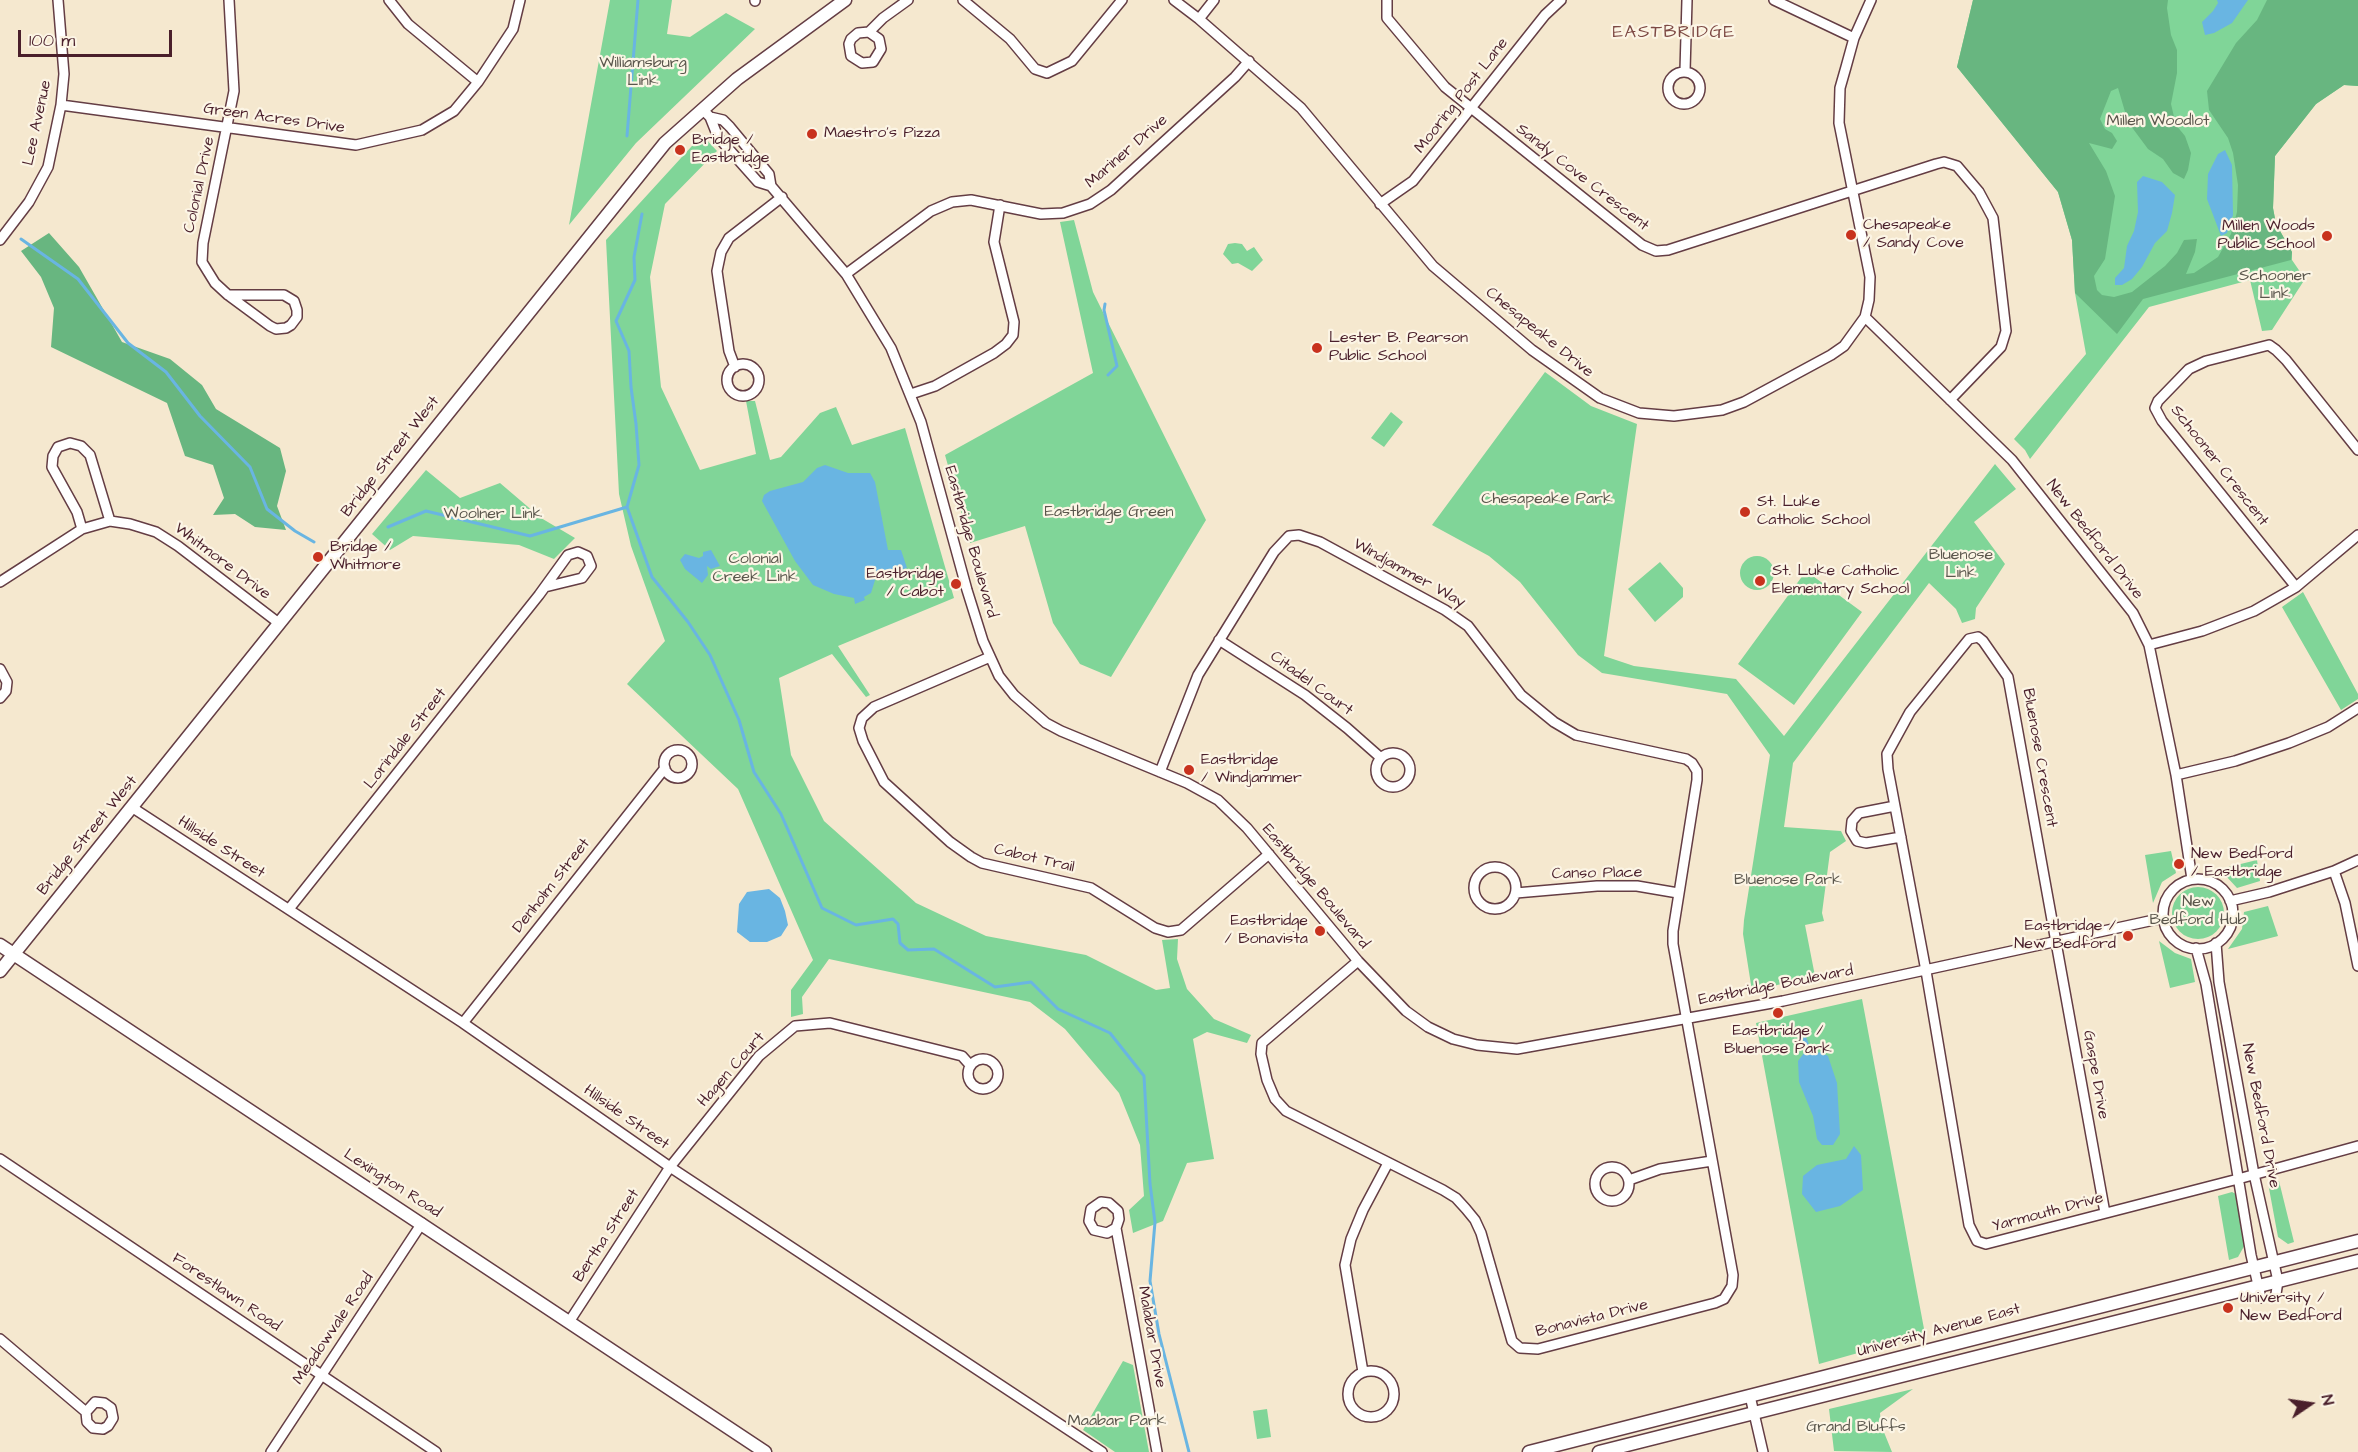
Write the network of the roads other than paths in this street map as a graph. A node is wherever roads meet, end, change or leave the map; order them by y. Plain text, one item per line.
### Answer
1 (58, 0) edge
2 (229, 0) edge
3 (389, 0) edge
4 (520, 0) edge
5 (845, 0) edge
6 (908, 0) edge
7 (963, 0) edge
8 (1122, 0) edge
9 (1174, 0) edge
10 (1214, 0) edge
11 (1387, 0) edge
12 (1561, 0) edge
13 (1687, 0) edge
14 (1774, 0) edge
15 (1871, 0) edge
16 (1199, 19) junction
17 (869, 32) dead end
18 (1854, 38) junction
19 (1249, 61) junction
20 (1685, 71) dead end
21 (478, 82) junction
22 (61, 105) junction
23 (1472, 109) junction
24 (706, 113) junction
25 (228, 128) junction
26 (771, 186) junction
27 (1853, 191) junction
28 (782, 197) junction
29 (1380, 204) junction
30 (1000, 205) junction
31 (0, 240) edge
32 (846, 274) junction
33 (228, 295) junction
34 (1865, 318) junction
35 (735, 367) dead end
36 (911, 394) junction
37 (1950, 400) junction
38 (2358, 450) edge
39 (110, 521) junction
40 (82, 529) junction
41 (2358, 535) edge
42 (0, 582) edge
43 (545, 587) junction
44 (2296, 587) junction
45 (280, 624) junction
46 (1220, 640) junction
47 (2150, 645) junction
48 (990, 657) junction
49 (0, 669) edge
50 (0, 698) edge
51 (2358, 708) edge
52 (1381, 758) dead end
53 (665, 768) dead end
54 (1160, 772) junction
55 (2175, 775) junction
56 (1895, 806) junction
57 (133, 808) junction
58 (1901, 837) junction
59 (1269, 854) junction
60 (2358, 860) edge
61 (2334, 871) junction
62 (2192, 879) junction
63 (1678, 892) junction
64 (1515, 893) junction
65 (2230, 902) junction
66 (289, 909) junction
67 (2163, 918) junction
68 (2057, 942) junction
69 (2216, 943) junction
70 (0, 945) edge
71 (2196, 948) junction
72 (13, 954) junction
73 (1358, 961) junction
74 (2358, 966) edge
75 (0, 971) edge
76 (1926, 971) junction
77 (1685, 1019) junction
78 (463, 1023) junction
79 (970, 1065) dead end
80 (2358, 1146) edge
81 (0, 1159) edge
82 (1712, 1161) junction
83 (1388, 1163) junction
84 (670, 1167) junction
85 (2254, 1174) junction
86 (2238, 1179) junction
87 (1629, 1180) dead end
88 (2105, 1213) junction
89 (422, 1223) junction
90 (1116, 1227) dead end
91 (2358, 1241) edge
92 (2358, 1261) edge
93 (2274, 1262) junction
94 (2253, 1267) junction
95 (2278, 1281) junction
96 (2259, 1292) junction
97 (2276, 1294) dead end
98 (569, 1322) junction
99 (0, 1339) edge
100 (1363, 1372) junction
101 (321, 1375) junction
102 (1750, 1396) junction
103 (86, 1412) dead end
104 (1754, 1412) junction
105 (270, 1452) edge
106 (436, 1452) edge
107 (765, 1452) edge
108 (1102, 1452) edge
109 (1157, 1452) edge
110 (1529, 1452) edge
111 (1599, 1452) edge
112 (1763, 1452) edge

1 - 22 street, Lee Avenue
2 - 25 street, Colonial Drive
3 - 21 street
4 - 21 street, Green Acres Drive
5 - 24 main road, Bridge Street West
6 - 17 street
7 - 8 street
9 - 16 street, Chesapeake Drive
10 - 16 street
11 - 23 street
12 - 23 street, Mooring Post Lane
13 - 20 street
14 - 18 street
15 - 18 street, Chesapeake Drive
16 - 19 street, Chesapeake Drive
18 - 27 street, Chesapeake Drive
19 - 29 street, Chesapeake Drive
19 - 30 street, Mariner Drive
21 - 25 street, Green Acres Drive
22 - 25 street, Green Acres Drive
22 - 31 street, Lee Avenue
23 - 27 street, Sandy Cove Crescent
23 - 29 street, Mooring Post Lane
24 - 26 street, Eastbridge Boulevard
24 - 26 street, Eastbridge Boulevard
24 - 45 main road, Bridge Street West
25 - 33 street, Colonial Drive
26 - 28 street, Eastbridge Boulevard
27 - 34 street, Chesapeake Drive
27 - 37 street
28 - 32 street, Eastbridge Boulevard
28 - 35 street
29 - 34 street, Chesapeake Drive
30 - 32 street, Mariner Drive
30 - 36 street
32 - 36 street, Eastbridge Boulevard
33 - 33 street, Colonial Drive
34 - 37 street, New Bedford Drive
36 - 48 street, Eastbridge Boulevard
37 - 47 street, New Bedford Drive
38 - 44 street, Schooner Crescent
39 - 40 street, Whitmore Drive
39 - 40 street
39 - 45 street, Whitmore Drive
40 - 42 street, Whitmore Drive
41 - 44 street
43 - 43 street, Lorindale Street
43 - 66 street, Lorindale Street
44 - 47 street
45 - 57 main road, Bridge Street West
46 - 52 street, Citadel Court
46 - 54 street, Windjammer Way
46 - 63 street, Windjammer Way
47 - 55 street, New Bedford Drive
48 - 54 street, Eastbridge Boulevard
48 - 59 street, Cabot Trail
49 - 50 street
51 - 55 street
53 - 78 street, Denholm Street
54 - 59 street, Eastbridge Boulevard
55 - 62 street, New Bedford Drive
56 - 58 street, Bluenose Crescent
56 - 58 street
56 - 68 street, Bluenose Crescent
57 - 66 street, Hillside Street
57 - 72 main road, Bridge Street West
58 - 76 street, Bluenose Crescent
59 - 73 street, Eastbridge Boulevard
60 - 61 street
61 - 65 street
61 - 74 street
62 - 65 street
62 - 67 street
63 - 64 street, Canso Place
63 - 77 street, Windjammer Way
64 - 64 street, Canso Place
65 - 69 street
66 - 78 street, Hillside Street
67 - 68 street, Eastbridge Boulevard
67 - 71 street
68 - 76 street, Eastbridge Boulevard
68 - 88 street, Gaspe Drive
69 - 71 street
69 - 85 street, New Bedford Drive
70 - 72 main road, Lexington Road
71 - 86 street, New Bedford Drive
72 - 75 main road, Bridge Street West
72 - 89 main road, Lexington Road
73 - 77 street, Eastbridge Boulevard
73 - 83 street, Bonavista Drive
76 - 77 street, Eastbridge Boulevard
76 - 88 street, Yarmouth Drive
77 - 82 street, Bonavista Drive
78 - 84 street, Hillside Street
79 - 84 street, Hagen Court
80 - 85 street, Yarmouth Drive
81 - 101 street, Forestlawn Road
82 - 83 street, Bonavista Drive
82 - 87 street
83 - 100 street
84 - 98 street, Bertha Street
84 - 108 street, Hillside Street
85 - 86 street, Yarmouth Drive
85 - 93 street, New Bedford Drive
86 - 88 street, Yarmouth Drive
86 - 94 street, New Bedford Drive
89 - 98 main road, Lexington Road
89 - 101 street, Meadowvale Road
90 - 109 street, Malabar Drive
91 - 93 main road, University Avenue East
92 - 95 main road, University Avenue East
93 - 94 main road, University Avenue East
93 - 95 street, New Bedford Drive
94 - 96 street, New Bedford Drive
94 - 102 main road, University Avenue East
95 - 96 main road, University Avenue East
95 - 97 street, New Bedford Drive
96 - 104 main road, University Avenue East
98 - 107 main road, Lexington Road
99 - 103 street
100 - 100 street
101 - 105 street, Meadowvale Road
101 - 106 street, Forestlawn Road
102 - 104 street
102 - 110 main road, University Avenue East
104 - 111 main road, University Avenue East
104 - 112 street

